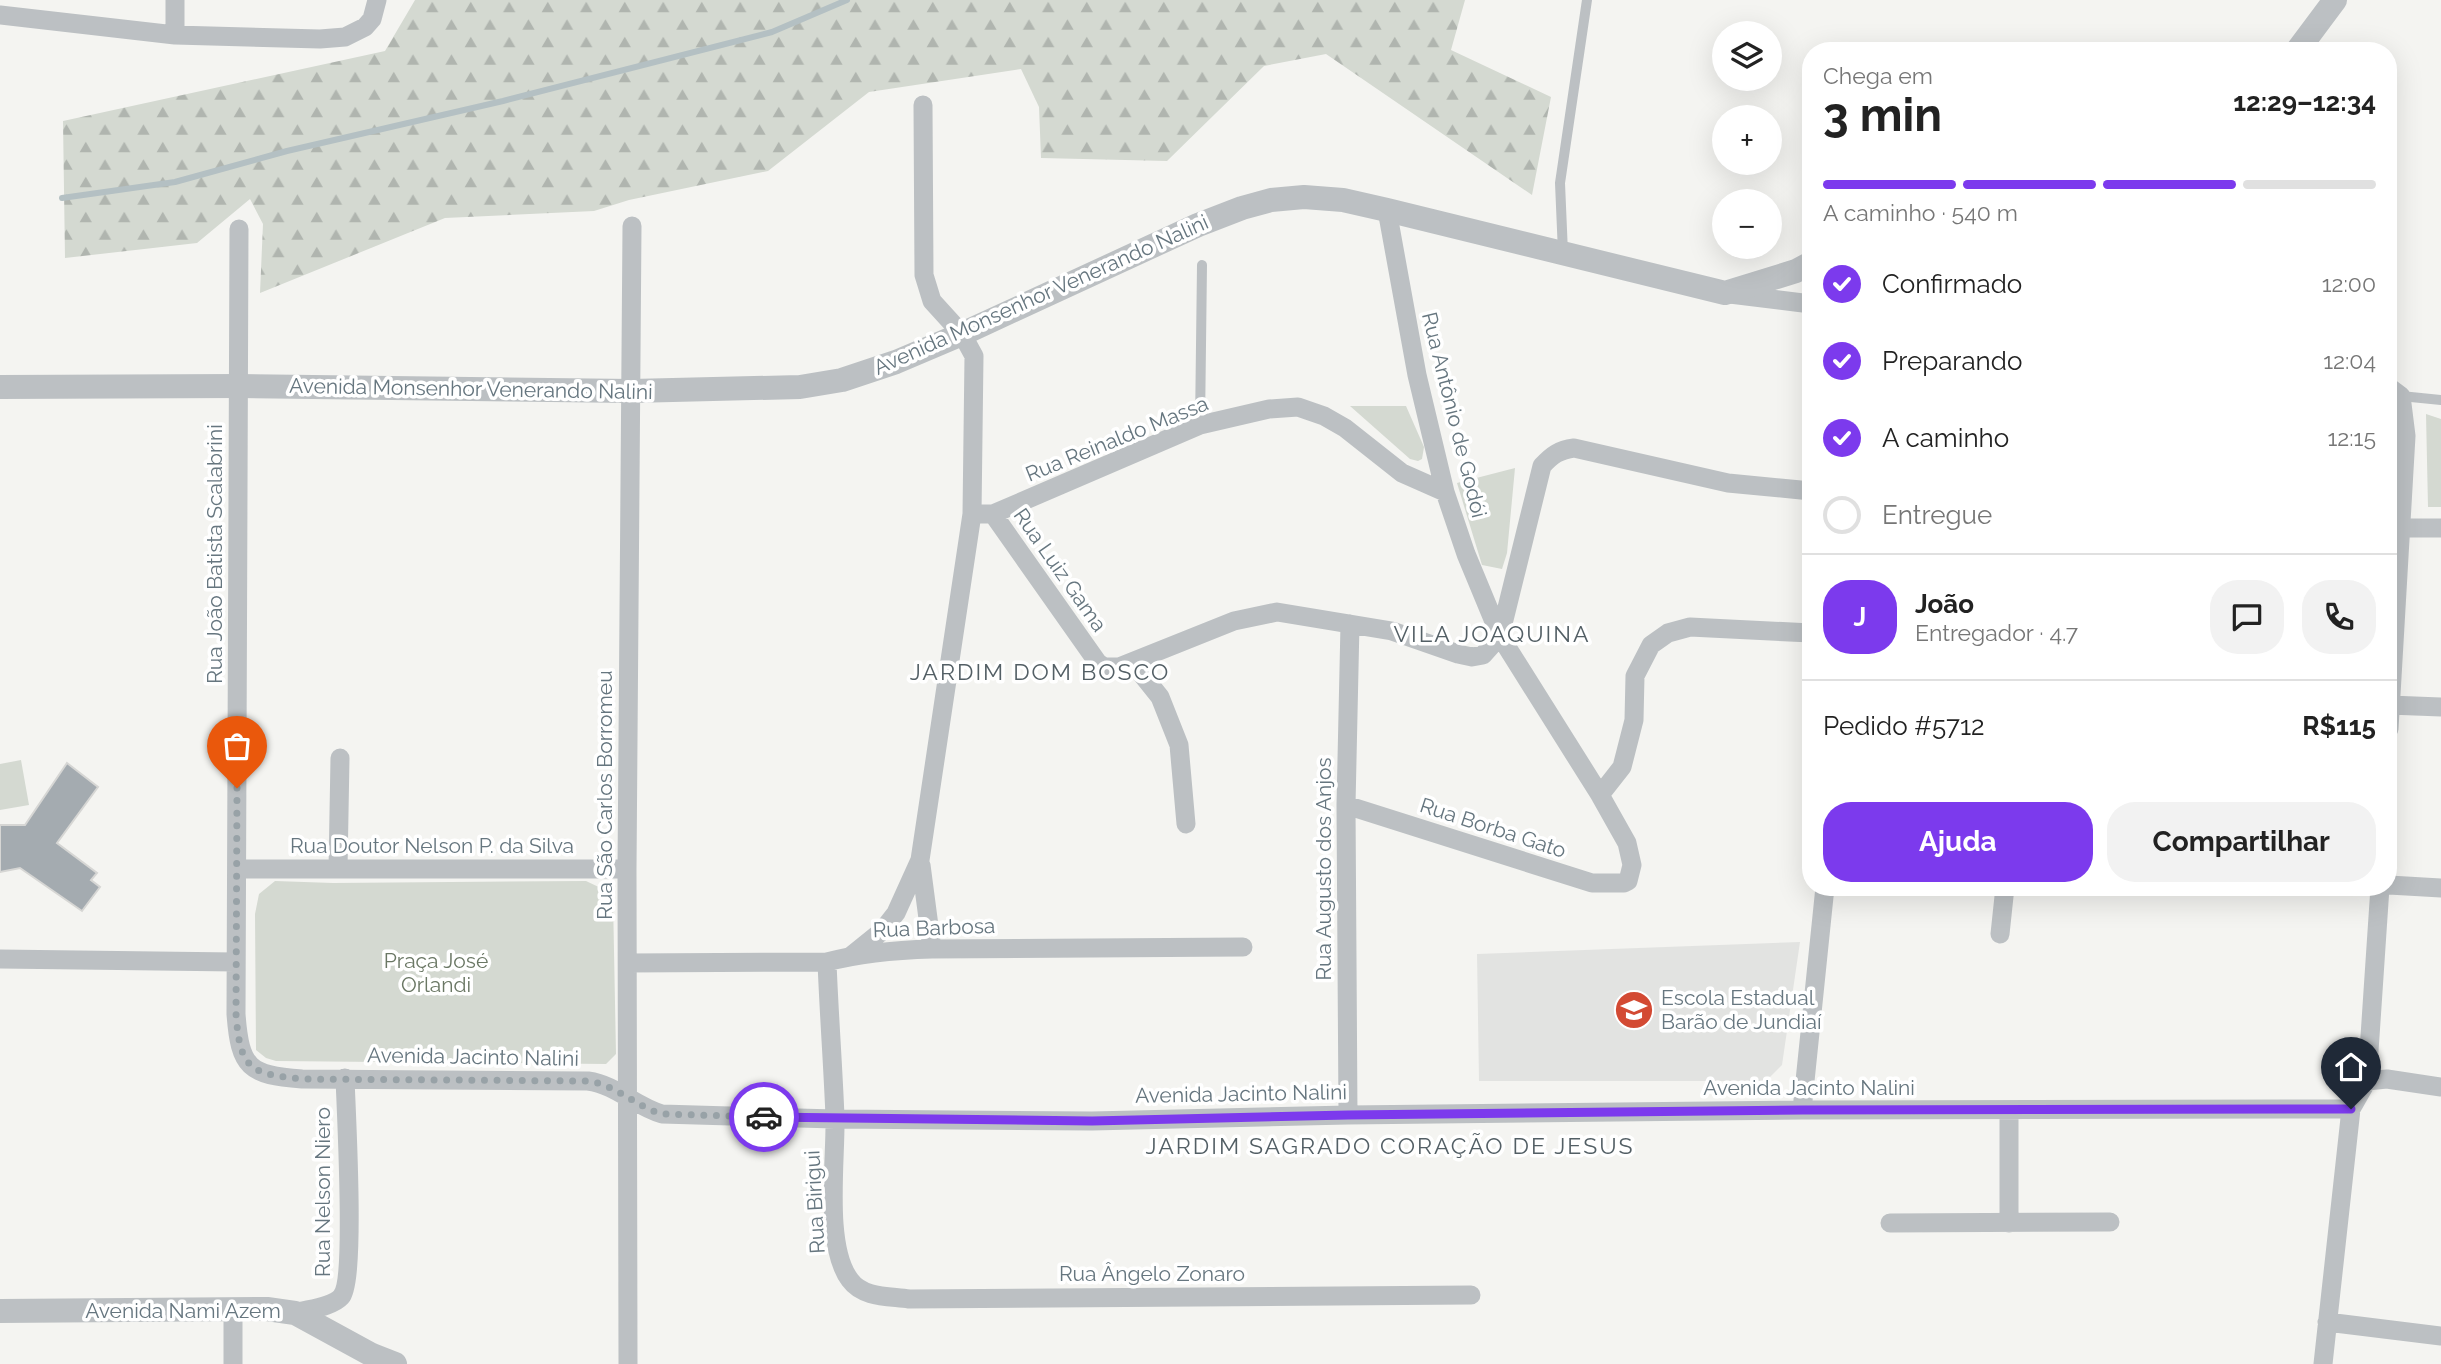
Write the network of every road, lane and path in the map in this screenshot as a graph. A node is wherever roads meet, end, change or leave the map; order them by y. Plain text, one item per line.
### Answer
1 (175, 0) edge
2 (377, 0) edge
3 (1587, 0) edge
4 (2335, 0) edge
5 (1, 16) edge
6 (175, 35) junction
7 (2304, 42) edge
8 (923, 105) dead end
9 (1387, 210) junction
10 (632, 226) dead end
11 (239, 229) dead end
12 (1563, 253) junction
13 (1202, 265) dead end
14 (1802, 268) edge
15 (1725, 293) junction
16 (1802, 303) edge
17 (962, 334) junction
18 (239, 386) junction
19 (0, 387) edge
20 (632, 391) junction
21 (2397, 391) edge
22 (2397, 399) edge
23 (2441, 400) edge
24 (1200, 425) junction
25 (1802, 490) edge
26 (1445, 492) junction
27 (2397, 511) edge
28 (972, 514) junction
29 (993, 514) junction
30 (2397, 528) edge
31 (2441, 528) edge
32 (1350, 624) junction
33 (1802, 633) edge
34 (1500, 636) junction
35 (1132, 662) junction
36 (2397, 705) edge
37 (2441, 707) edge
38 (340, 758) dead end
39 (1600, 795) junction
40 (1346, 805) junction
41 (1186, 824) dead end
42 (920, 860) junction
43 (237, 869) junction
44 (338, 869) junction
45 (627, 869) junction
46 (1628, 881) joint
47 (2397, 886) edge
48 (2441, 888) edge
49 (1824, 896) edge
50 (2004, 896) edge
51 (2380, 896) edge
52 (2000, 934) dead end
53 (1243, 947) dead end
54 (932, 948) junction
55 (851, 956) junction
56 (0, 959) edge
57 (235, 962) junction
58 (827, 962) junction
59 (628, 963) junction
60 (345, 1078) junction
61 (2367, 1081) junction
62 (2441, 1087) edge
63 (627, 1096) junction
64 (2351, 1109) junction
65 (1802, 1110) junction
66 (2009, 1110) junction
67 (1348, 1115) junction
68 (835, 1119) junction
69 (2110, 1222) dead end
70 (1890, 1223) dead end
71 (2009, 1223) junction
72 (844, 1271) joint
73 (1471, 1295) dead end
74 (233, 1309) junction
75 (0, 1311) edge
76 (295, 1312) junction
77 (2327, 1322) junction
78 (2441, 1336) edge
79 (233, 1364) edge
80 (395, 1364) edge
81 (628, 1364) edge
82 (2323, 1364) edge

1 - 6 street
2 - 6 street
3 - 12 lane
4 - 7 street
5 - 6 street
8 - 17 street
9 - 12 street, Avenida Monsenhor Venerando Nalini
9 - 17 street, Avenida Monsenhor Venerando Nalini
9 - 26 street, Rua Antônio de Godói
10 - 20 street, Rua São Carlos Borromeu
11 - 18 street, Rua João Batista Scalabrini
12 - 15 street, Avenida Monsenhor Venerando Nalini
13 - 24 lane
14 - 15 street
15 - 16 street
17 - 20 street, Avenida Monsenhor Venerando Nalini
17 - 28 street
18 - 19 street, Avenida Monsenhor Venerando Nalini
18 - 20 street, Avenida Monsenhor Venerando Nalini
18 - 43 street, Rua João Batista Scalabrini
20 - 45 street, Rua São Carlos Borromeu
21 - 23 lane
22 - 27 street
24 - 26 street, Rua Reinaldo Massa
24 - 29 street, Rua Reinaldo Massa
25 - 34 street
26 - 34 street, Rua Antônio de Godói
28 - 29 street, Rua Luiz Gama
28 - 42 street
29 - 35 street, Rua Luiz Gama
30 - 31 street
32 - 34 street
32 - 35 street
32 - 40 street, Rua Augusto dos Anjos
33 - 39 street
34 - 39 street, Rua Antônio de Godói
35 - 41 street
36 - 37 street
38 - 44 street
39 - 46 street, Rua Antônio de Godói
40 - 46 street, Rua Borba Gato
40 - 67 street, Rua Augusto dos Anjos
42 - 54 street
42 - 55 street
43 - 44 street, Rua Doutor Nelson P. da Silva
43 - 57 street, Rua João Batista Scalabrini
44 - 45 street, Rua Doutor Nelson P. da Silva
45 - 59 street, Rua São Carlos Borromeu
47 - 48 street
49 - 65 street
50 - 52 street
51 - 61 street
53 - 54 street, Rua Barbosa
54 - 55 street, Rua Barbosa
55 - 58 street, Rua Barbosa
56 - 57 street
57 - 60 street, Avenida Jacinto Nalini
58 - 59 street, Rua Barbosa
58 - 68 street, Rua Birigui
59 - 63 street, Rua São Carlos Borromeu
60 - 63 street, Avenida Jacinto Nalini
60 - 76 street, Rua Nelson Niero
61 - 62 street
61 - 64 street
63 - 68 street, Avenida Jacinto Nalini
63 - 81 street, Rua São Carlos Borromeu
64 - 66 street, Avenida Jacinto Nalini
64 - 77 street
65 - 66 street, Avenida Jacinto Nalini
65 - 67 street, Avenida Jacinto Nalini
66 - 71 street
67 - 68 street, Avenida Jacinto Nalini
68 - 72 street, Rua Birigui
69 - 71 street
70 - 71 street
72 - 73 street, Rua Ângelo Zonaro
74 - 75 street, Avenida Nami Azem
74 - 76 street, Avenida Nami Azem
74 - 79 street
76 - 80 street, Avenida Nami Azem
77 - 78 street
77 - 82 street

